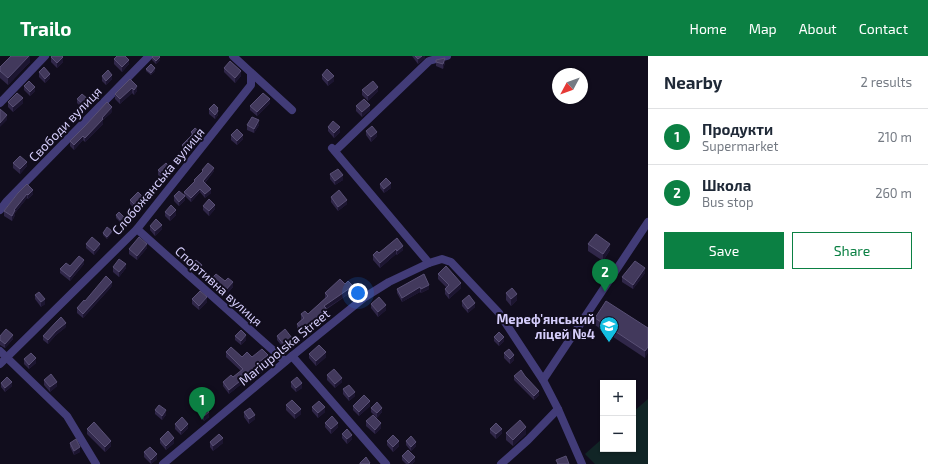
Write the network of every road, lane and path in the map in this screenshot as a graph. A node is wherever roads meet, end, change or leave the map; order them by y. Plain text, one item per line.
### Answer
1 (45, 56) edge
2 (149, 56) edge
3 (233, 56) edge
4 (447, 56) edge
5 (251, 73) junction
6 (0, 103) edge
7 (292, 110) dead end
8 (0, 210) edge
9 (648, 222) edge
10 (137, 229) junction
11 (429, 262) junction
12 (0, 351) edge
13 (7, 357) junction
14 (288, 359) junction
15 (0, 364) edge
16 (543, 380) junction
17 (558, 409) junction
18 (96, 464) edge
19 (163, 464) edge
20 (386, 464) edge
21 (501, 464) edge
22 (582, 464) edge

1 - 6 street
2 - 8 street, Свободи вулиця
3 - 5 street
4 - 11 street
5 - 7 street
5 - 10 street, Слобожанська вулиця
9 - 16 street
10 - 13 street, Слобожанська вулиця
10 - 14 street, Спортивна вулиця
11 - 14 street, Mariupolska Street
11 - 16 street
12 - 13 street
13 - 15 street, Слобожанська вулиця
13 - 18 street
14 - 19 street, Mariupolska Street
14 - 20 street, Спортивна вулиця
16 - 17 street
17 - 21 street
17 - 22 street

